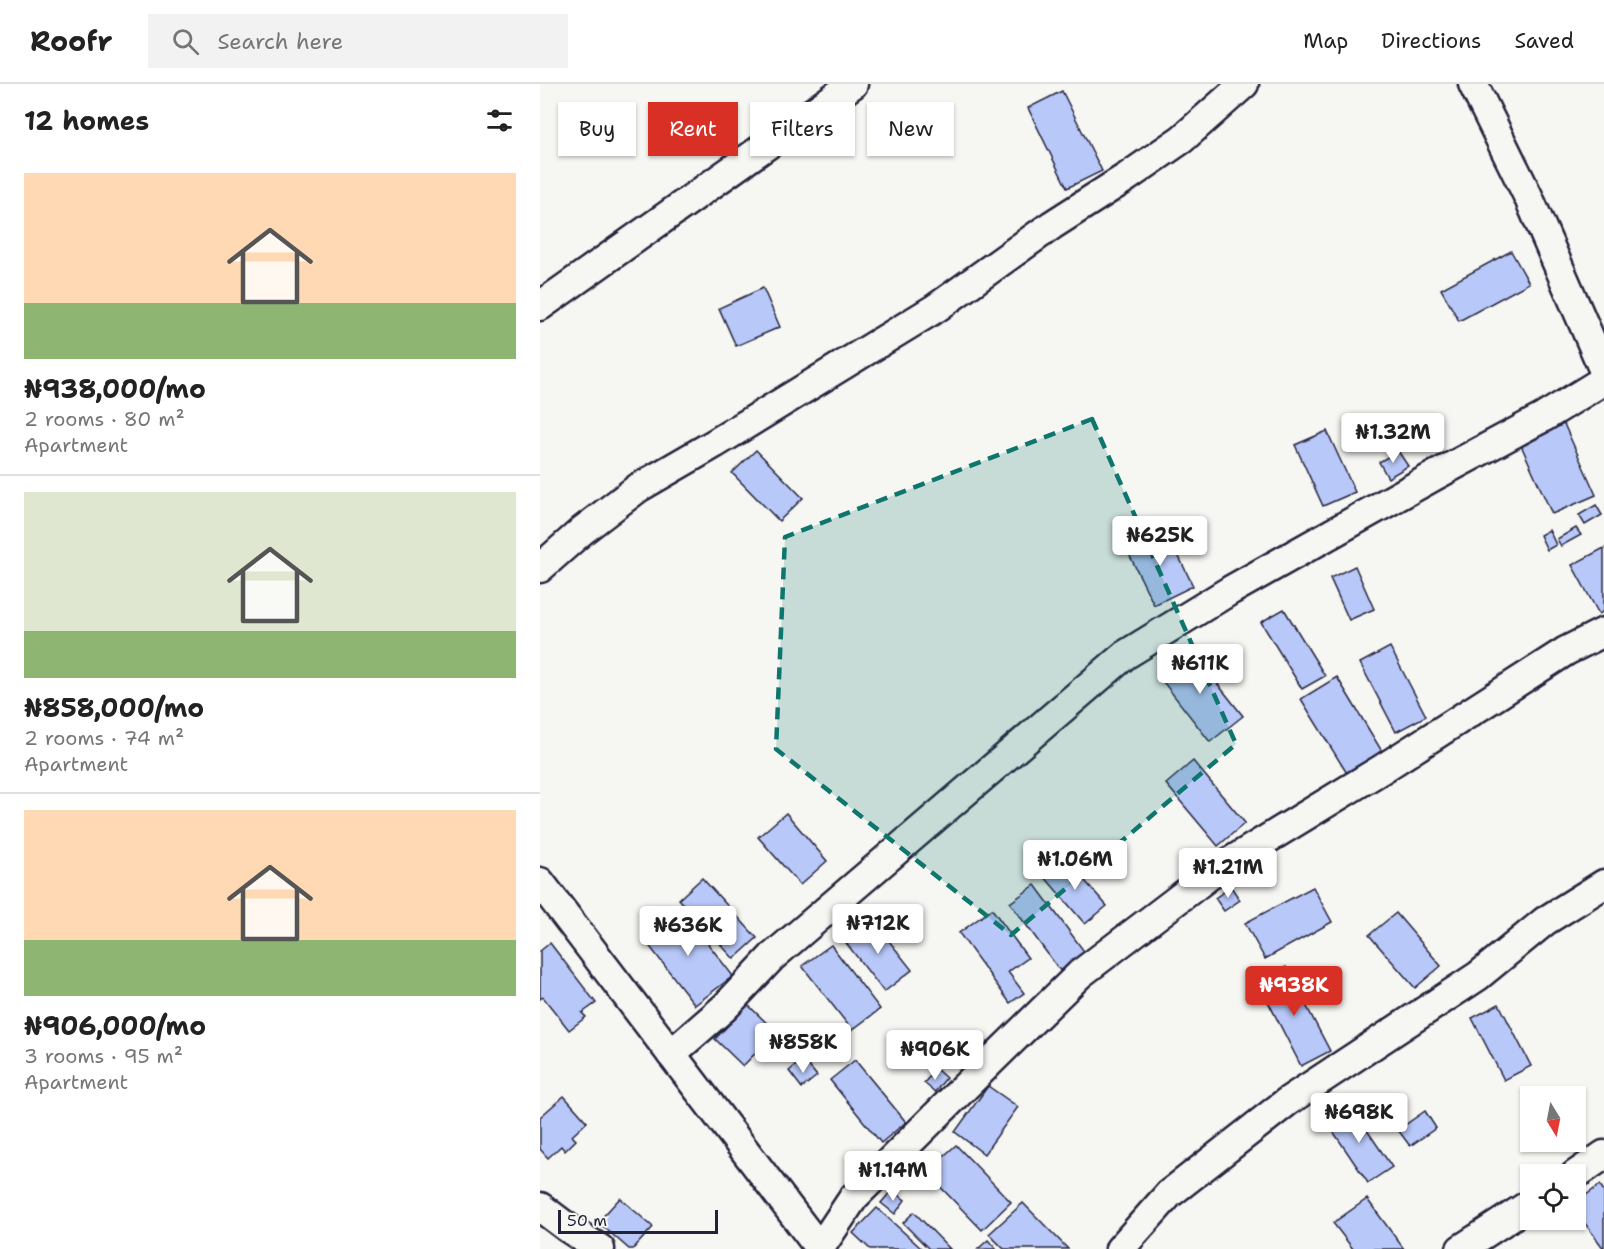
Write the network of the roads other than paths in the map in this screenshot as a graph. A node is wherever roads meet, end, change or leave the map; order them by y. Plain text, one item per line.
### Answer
1 (853, 84) edge
2 (1244, 84) edge
3 (1473, 84) edge
4 (540, 306) edge
5 (1604, 371) edge
6 (1604, 380) edge
7 (540, 568) edge
8 (1604, 632) edge
9 (540, 882) edge
10 (1604, 884) edge
11 (671, 1054) junction
12 (1604, 1155) edge
13 (1586, 1167) edge
14 (540, 1207) edge
15 (1520, 1211) edge
16 (600, 1249) edge
17 (820, 1249) edge
18 (1120, 1249) edge
19 (1461, 1249) edge

1 - 4 street
2 - 7 street
3 - 5 street
6 - 11 street
8 - 17 street
9 - 11 street
10 - 18 street
11 - 17 street
12 - 13 street
14 - 16 street
15 - 19 street

